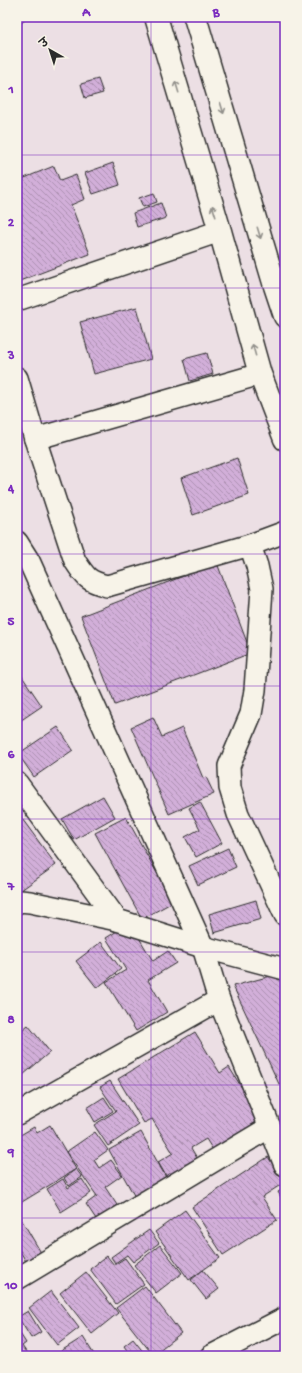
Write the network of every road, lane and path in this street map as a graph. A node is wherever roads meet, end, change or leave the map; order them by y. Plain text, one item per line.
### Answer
1 (156, 17) edge
2 (195, 17) edge
3 (220, 231) junction
4 (17, 300) edge
5 (285, 316) edge
6 (260, 374) junction
7 (17, 378) edge
8 (35, 439) junction
9 (285, 439) edge
10 (285, 532) edge
11 (250, 545) junction
12 (19, 548) edge
13 (17, 783) edge
14 (17, 903) edge
15 (285, 915) edge
16 (117, 920) junction
17 (203, 947) junction
18 (285, 969) edge
19 (219, 1000) junction
20 (17, 1114) edge
21 (270, 1127) junction
22 (285, 1165) edge
23 (17, 1279) edge
24 (285, 1318) edge
25 (211, 1356) edge

3 -> 1 main road
2 -> 5 main road
3 - 4 street
6 -> 3 main road
6 - 8 street
6 - 9 main road
7 - 8 street
8 - 11 street
10 - 11 street
11 - 15 street
12 - 17 street
13 - 16 street
14 - 16 street
16 - 17 street
17 - 18 street
17 - 19 street
19 - 20 street
19 - 21 street
21 - 22 street
21 - 23 street
24 - 25 street

